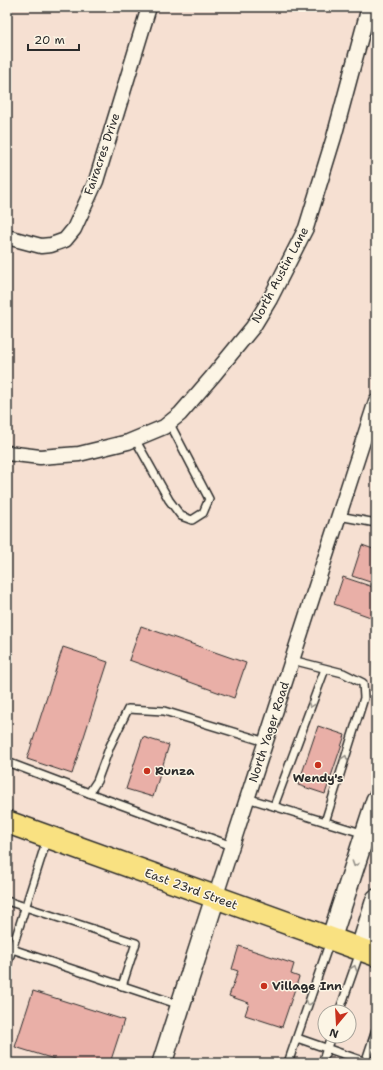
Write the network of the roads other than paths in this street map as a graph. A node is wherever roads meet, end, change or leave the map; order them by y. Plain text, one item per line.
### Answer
1 (149, 7) edge
2 (369, 7) edge
3 (7, 237) edge
4 (376, 401) edge
5 (169, 422) junction
6 (135, 439) junction
7 (7, 453) edge
8 (339, 516) junction
9 (375, 521) edge
10 (292, 660) junction
11 (325, 669) junction
12 (266, 742) junction
13 (7, 762) edge
14 (89, 793) junction
15 (247, 798) junction
16 (376, 800) edge
17 (274, 806) junction
18 (7, 822) edge
19 (325, 822) junction
20 (365, 834) junction
21 (48, 837) junction
22 (232, 846) junction
23 (215, 898) junction
24 (376, 899) edge
25 (7, 901) edge
26 (26, 906) junction
27 (331, 939) junction
28 (12, 949) junction
29 (368, 952) edge
30 (7, 965) edge
31 (122, 986) junction
32 (343, 1004) edge
33 (181, 1005) junction
34 (376, 1030) edge
35 (297, 1038) junction
36 (328, 1044) edge
37 (327, 1048) junction
38 (365, 1062) edge
39 (162, 1063) edge
40 (288, 1063) edge
41 (322, 1063) edge

1 - 3 street, Fairacres Drive
2 - 5 street, North Austin Lane
4 - 8 street, North Yager Road
5 - 6 street, North Austin Lane
5 - 6 lane
6 - 7 street, North Austin Lane
8 - 9 lane
8 - 10 street, North Yager Road
10 - 11 lane
10 - 12 street, North Yager Road
11 -> 17 lane
19 -> 11 lane
12 - 14 lane
12 - 15 street, North Yager Road
13 - 14 lane
14 - 22 lane
15 - 17 lane
15 - 22 street, North Yager Road
16 - 20 main road
17 - 19 lane
18 - 21 main road, East 23rd Street
19 - 20 lane
20 -> 27 main road
21 - 23 main road, East 23rd Street
21 - 26 lane
22 - 23 street, North Yager Road
23 - 27 main road, East 23rd Street
23 - 33 main road, North Yager Road
24 - 29 main road
25 - 26 lane
26 - 28 lane
26 - 31 lane
27 - 29 main road, East 23rd Street
27 -> 35 lane
28 - 30 lane
28 - 31 lane
32 -> 29 lane
31 - 33 lane
33 - 39 main road, North Yager Road
34 - 38 lane
35 - 37 lane
35 - 40 lane
36 - 37 lane
37 - 38 lane
37 - 41 lane

